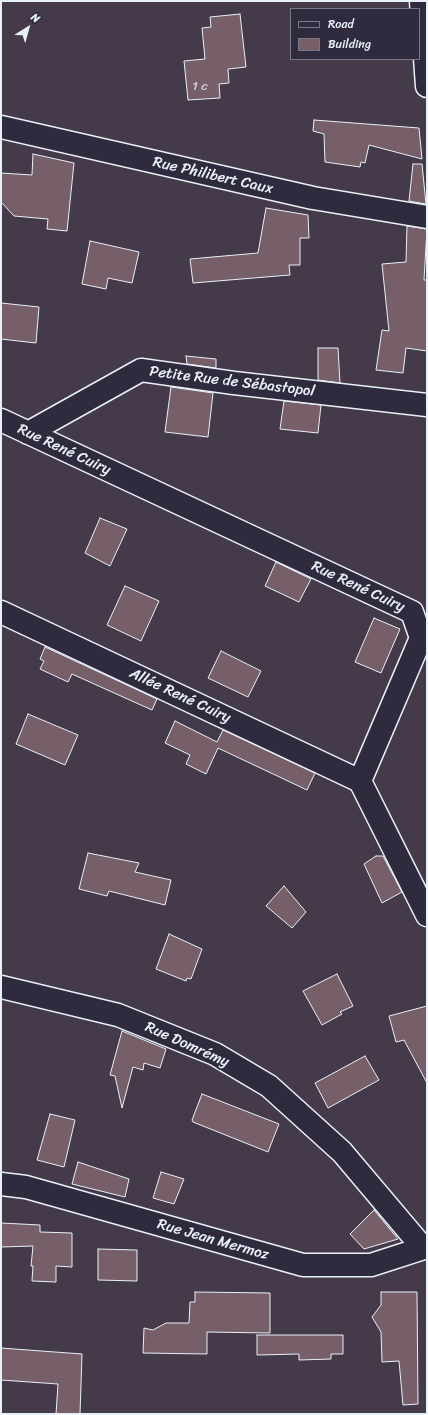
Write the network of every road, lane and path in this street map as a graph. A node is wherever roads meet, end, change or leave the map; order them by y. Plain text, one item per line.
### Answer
1 (421, 1) edge
2 (427, 86) edge
3 (1, 128) edge
4 (427, 218) edge
5 (427, 405) edge
6 (1, 420) edge
7 (28, 432) junction
8 (1, 612) edge
9 (360, 781) junction
10 (427, 915) edge
11 (1, 987) edge
12 (1, 1184) edge
13 (425, 1247) edge

1 - 2 street
3 - 4 street, Rue Philibert Caux
5 - 7 street, Petite Rue de Sébastopol
6 - 7 street, Rue René Cuiry
7 - 9 street, Rue René Cuiry
8 - 9 street, Allée René Cuiry
9 - 10 street
11 - 13 street, Rue Domrémy
12 - 13 street, Rue Jean Mermoz

